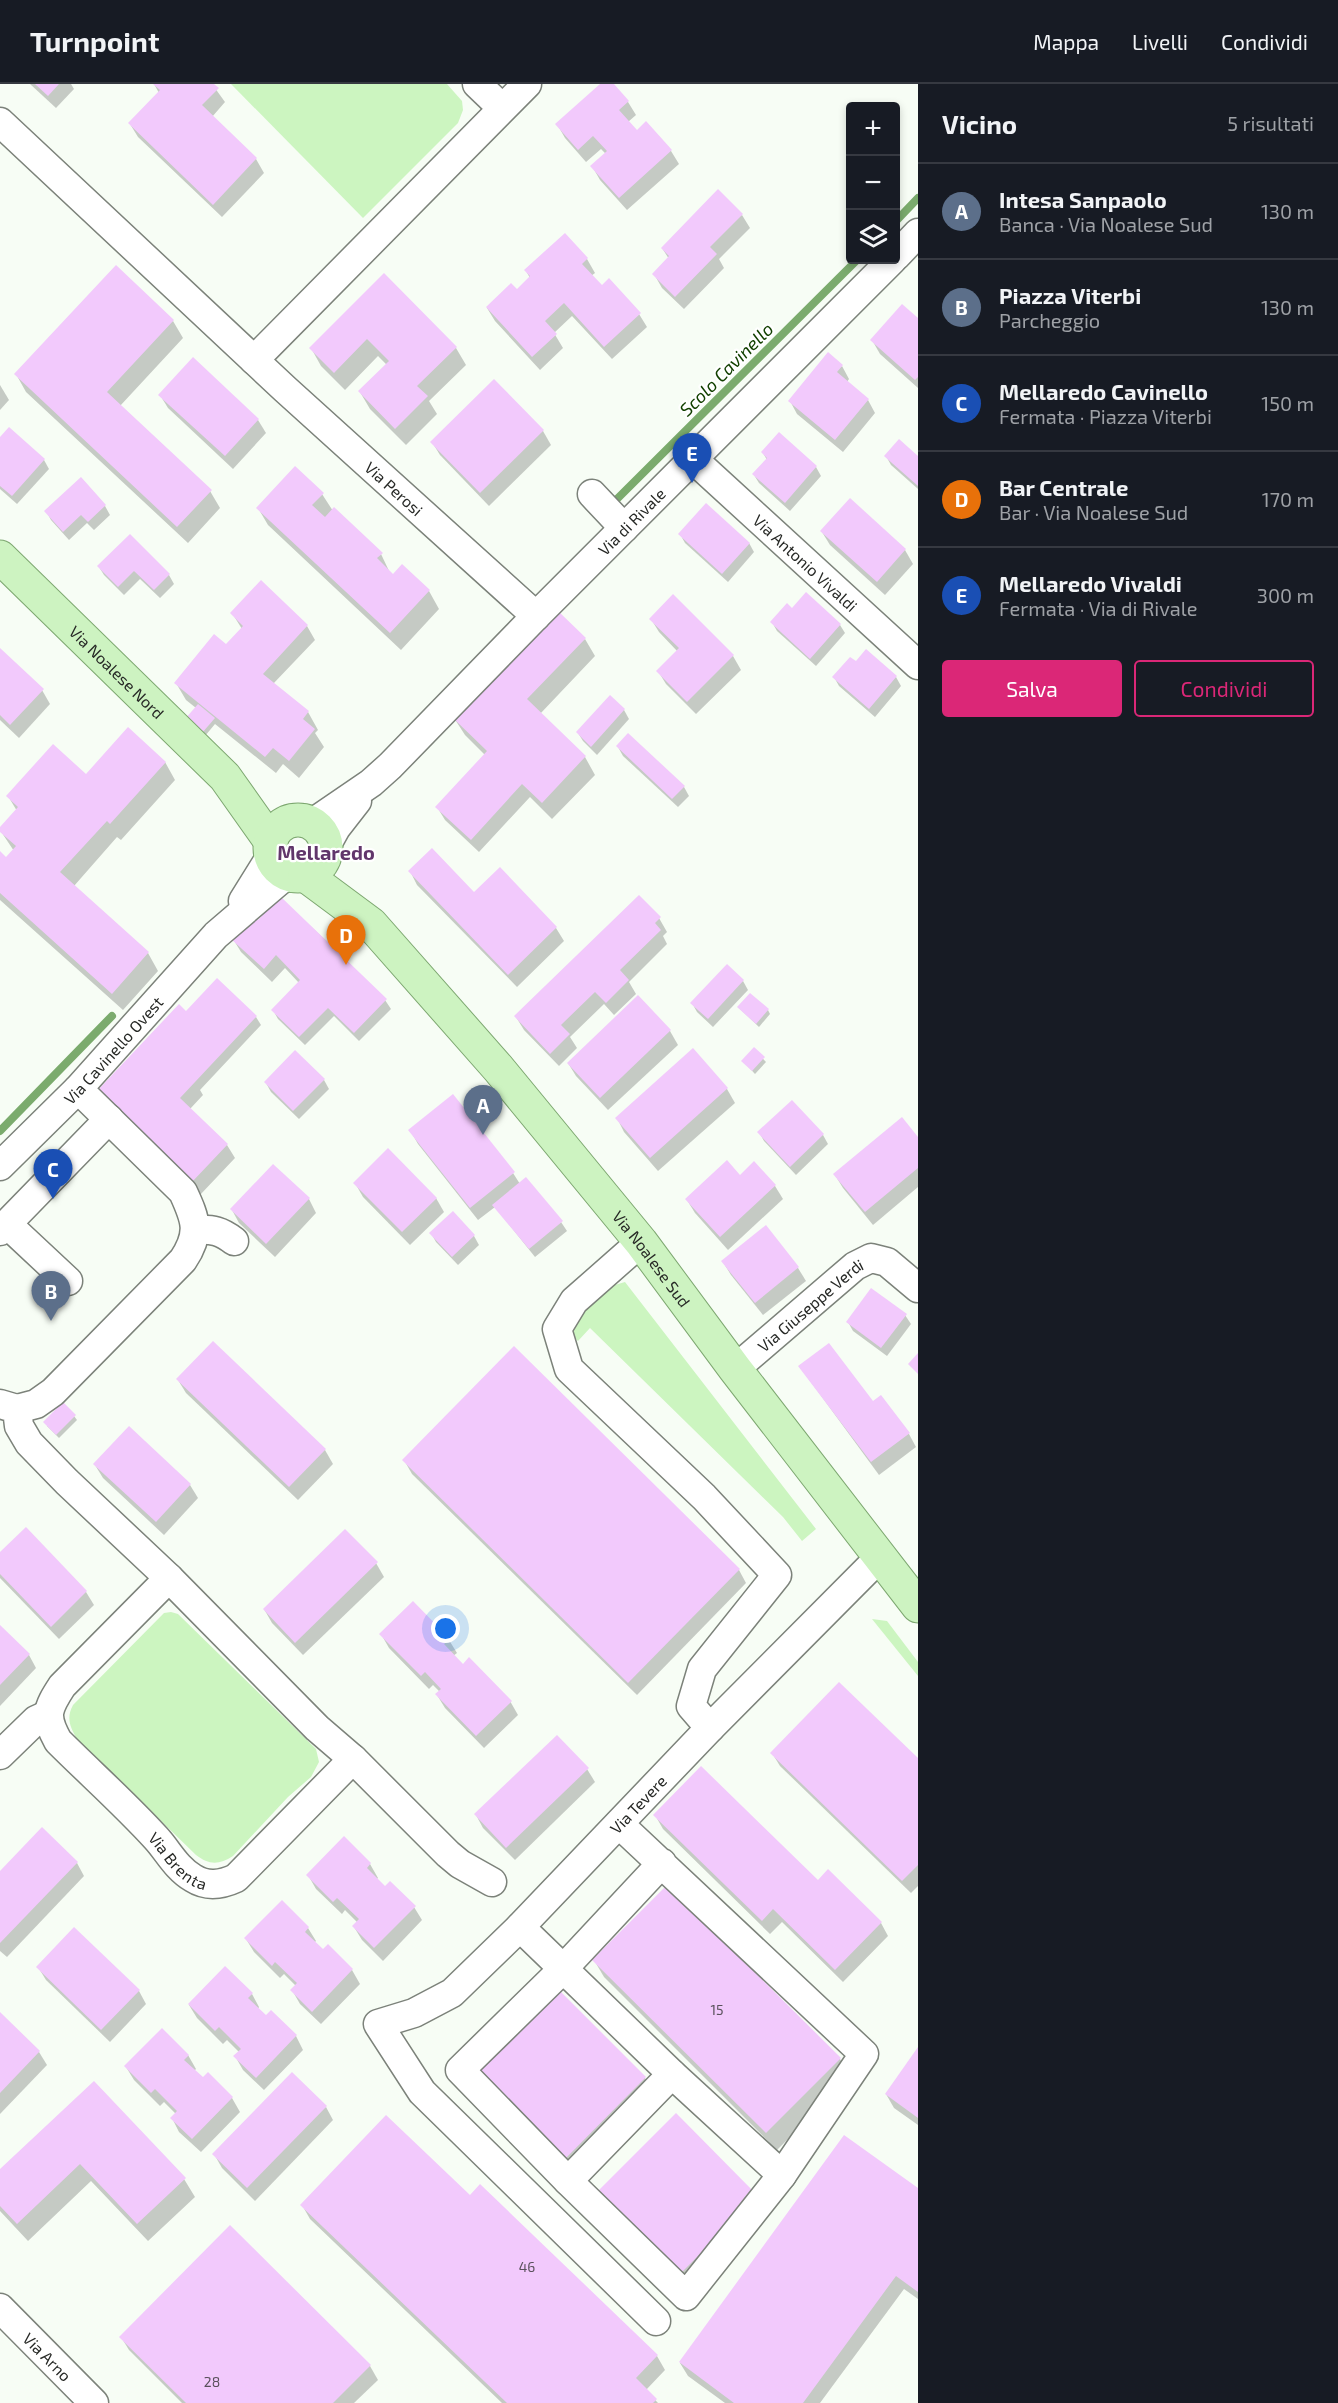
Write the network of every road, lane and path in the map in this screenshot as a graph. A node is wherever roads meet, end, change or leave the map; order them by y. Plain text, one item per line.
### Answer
1 (477, 84) edge
2 (527, 84) edge
3 (502, 108) junction
4 (0, 122) edge
5 (918, 233) edge
6 (900, 252) edge
7 (888, 264) edge
8 (254, 360) junction
9 (693, 459) junction
10 (592, 494) dead end
11 (624, 528) junction
12 (0, 557) edge
13 (536, 616) junction
14 (918, 665) edge
15 (298, 849) junction
16 (78, 1089) junction
17 (109, 1119) junction
18 (0, 1166) edge
19 (4, 1227) edge
20 (196, 1230) junction
21 (234, 1241) dead end
22 (641, 1242) junction
23 (68, 1281) dead end
24 (918, 1288) edge
25 (735, 1369) junction
26 (8, 1407) edge
27 (880, 1557) junction
28 (169, 1578) junction
29 (918, 1606) edge
30 (47, 1715) junction
31 (710, 1728) junction
32 (0, 1755) edge
33 (353, 1759) junction
34 (619, 1824) junction
35 (662, 1863) junction
36 (492, 1882) dead end
37 (520, 1928) junction
38 (563, 1969) junction
39 (672, 2074) junction
40 (783, 2175) junction
41 (568, 2181) junction
42 (0, 2308) edge
43 (656, 2321) dead end
44 (94, 2403) edge

1 - 3 street
2 - 3 street
3 - 8 street
4 - 8 street, Via Perosi
5 - 6 street
7 - 9 street, Via di Rivale
8 - 13 street, Via Perosi
9 - 11 street, Via di Rivale
9 - 14 street, Via Antonio Vivaldi
10 - 11 street
11 - 13 street, Via di Rivale
12 - 15 main road, Via Noalese Nord
13 - 15 street, Via di Rivale
15 - 16 street, Via Cavinello Ovest
15 - 22 main road, Via Noalese Sud
16 - 17 street
16 - 18 street, Via Cavinello Ovest
17 - 19 street
17 - 20 street
19 - 23 street
20 - 21 street
20 - 26 street
22 - 25 main road, Via Noalese Sud
22 - 31 street
24 - 25 street, Via Giuseppe Verdi
25 - 27 main road, Via Noalese Sud
26 - 28 street
27 - 29 main road, Via Noalese Sud
27 - 31 street, Via Tevere
28 - 30 street
28 - 33 street
30 - 32 street
30 - 33 street, Via Brenta
31 - 34 street, Via Tevere
33 - 36 street
34 - 35 street
34 - 37 street, Via Tevere
35 - 38 street
35 - 40 street
37 - 38 street
37 - 43 street, Via Tevere
38 - 39 street
38 - 41 street
39 - 40 street
39 - 41 street
40 - 41 street
42 - 44 street, Via Arno

